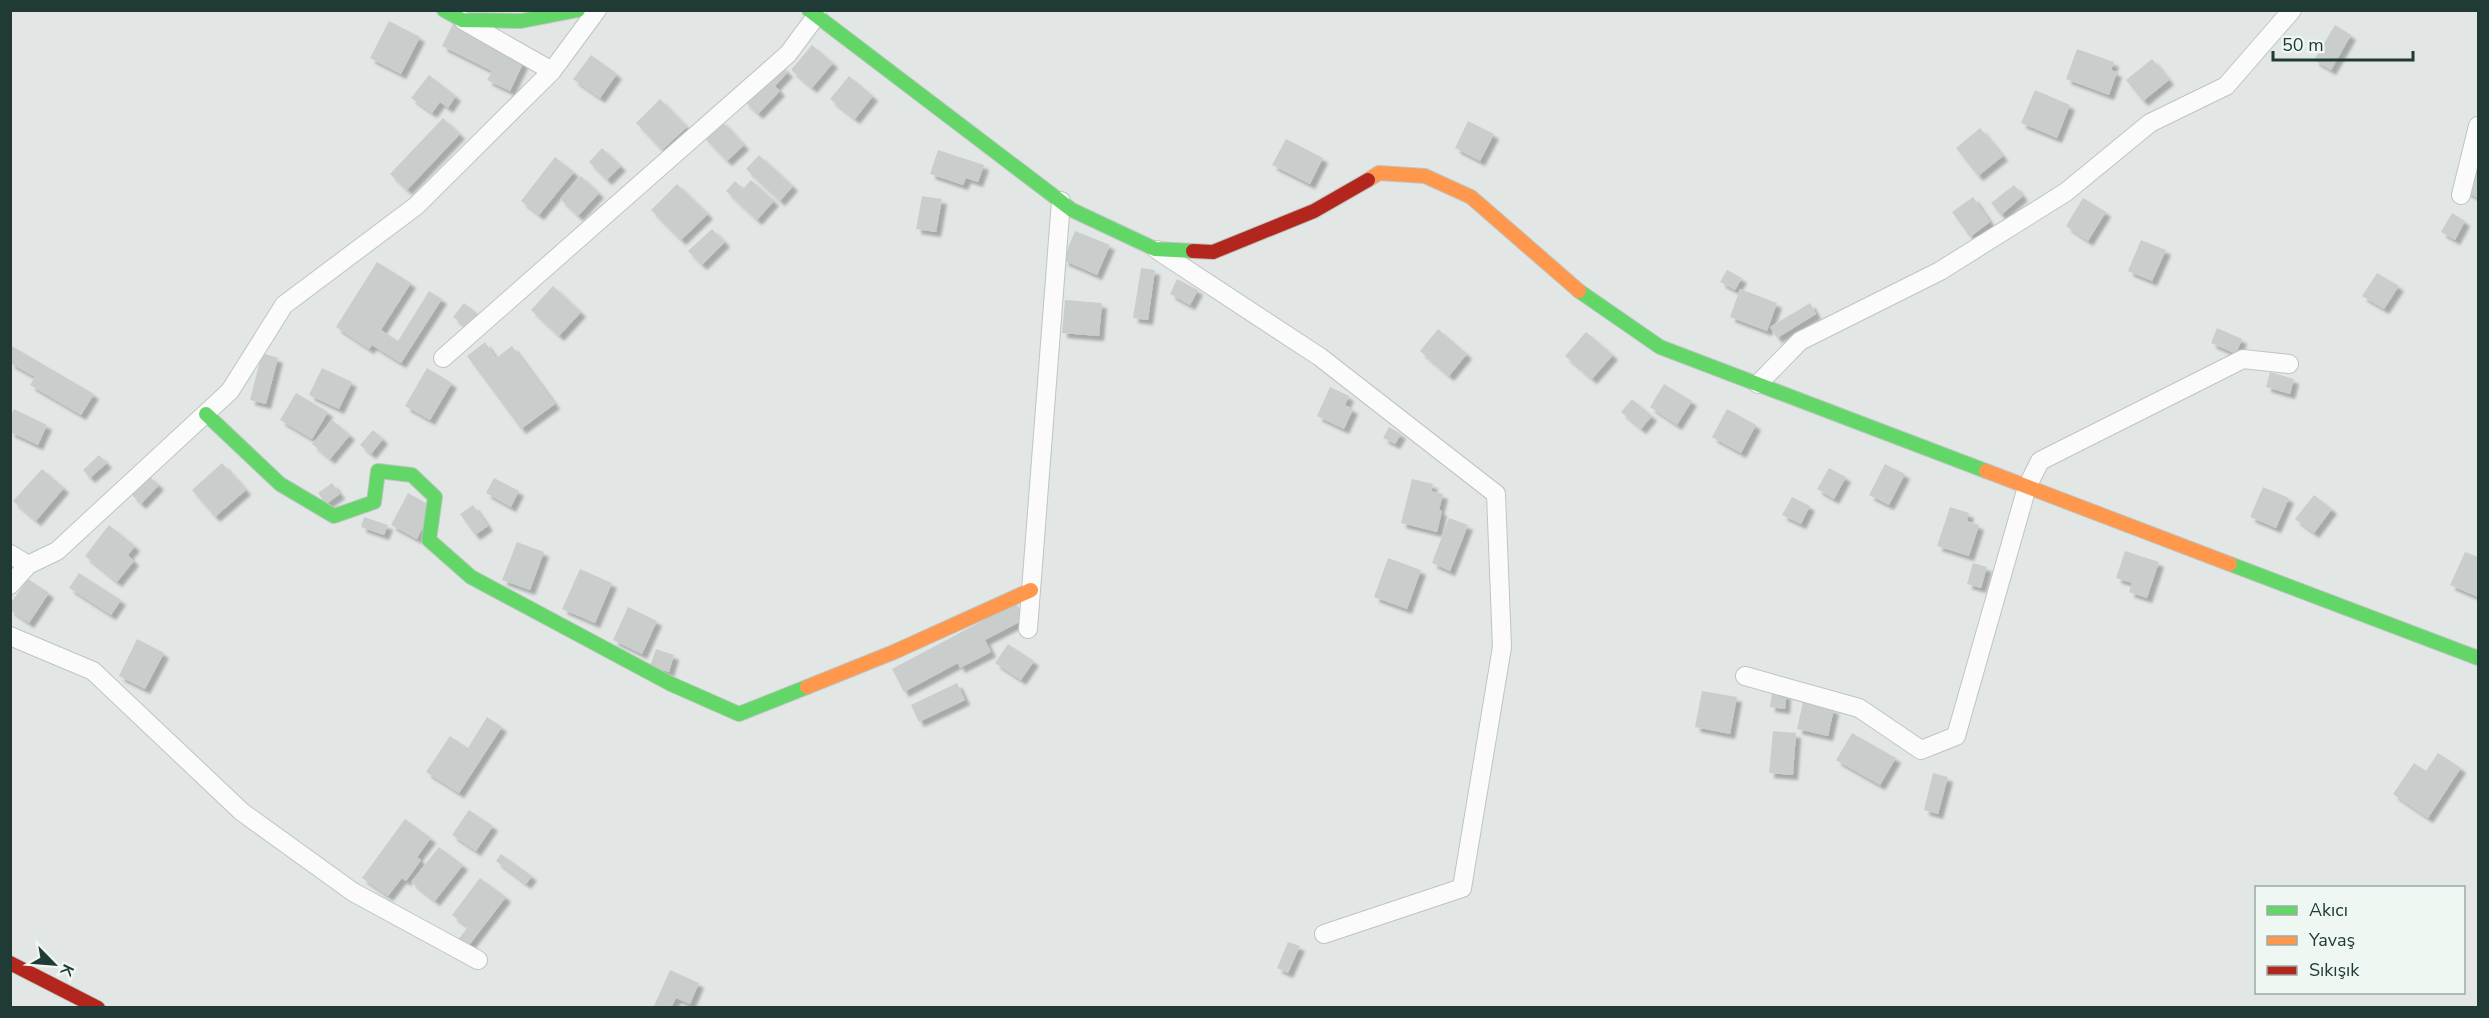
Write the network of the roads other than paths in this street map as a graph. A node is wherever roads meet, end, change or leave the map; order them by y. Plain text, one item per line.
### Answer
1 (444, 10) edge
2 (578, 10) edge
3 (597, 10) edge
4 (2292, 10) edge
5 (813, 13) edge
6 (462, 20) junction
7 (552, 71) junction
8 (2478, 126) edge
9 (2461, 195) dead end
10 (1061, 201) junction
11 (1155, 249) junction
12 (444, 358) dead end
13 (2289, 364) dead end
14 (1758, 384) junction
15 (206, 414) junction
16 (2027, 487) junction
17 (10, 554) edge
18 (28, 566) junction
19 (10, 585) edge
20 (1031, 590) junction
21 (1028, 629) dead end
22 (10, 636) edge
23 (2478, 658) edge
24 (1744, 676) dead end
25 (1324, 934) dead end
26 (478, 960) dead end
27 (10, 963) edge
28 (98, 1008) edge

1 - 6 street
2 - 6 street
3 - 7 street
4 - 14 street
5 - 10 street
5 - 12 street
6 - 7 street
7 - 15 street
8 - 9 street
10 - 11 street
10 - 20 street
11 - 14 street
11 - 25 street
13 - 16 street
14 - 16 street
15 - 18 street
15 - 20 street
16 - 23 street
16 - 24 street
17 - 18 street
18 - 19 street
20 - 21 street
22 - 26 street
27 - 28 street

